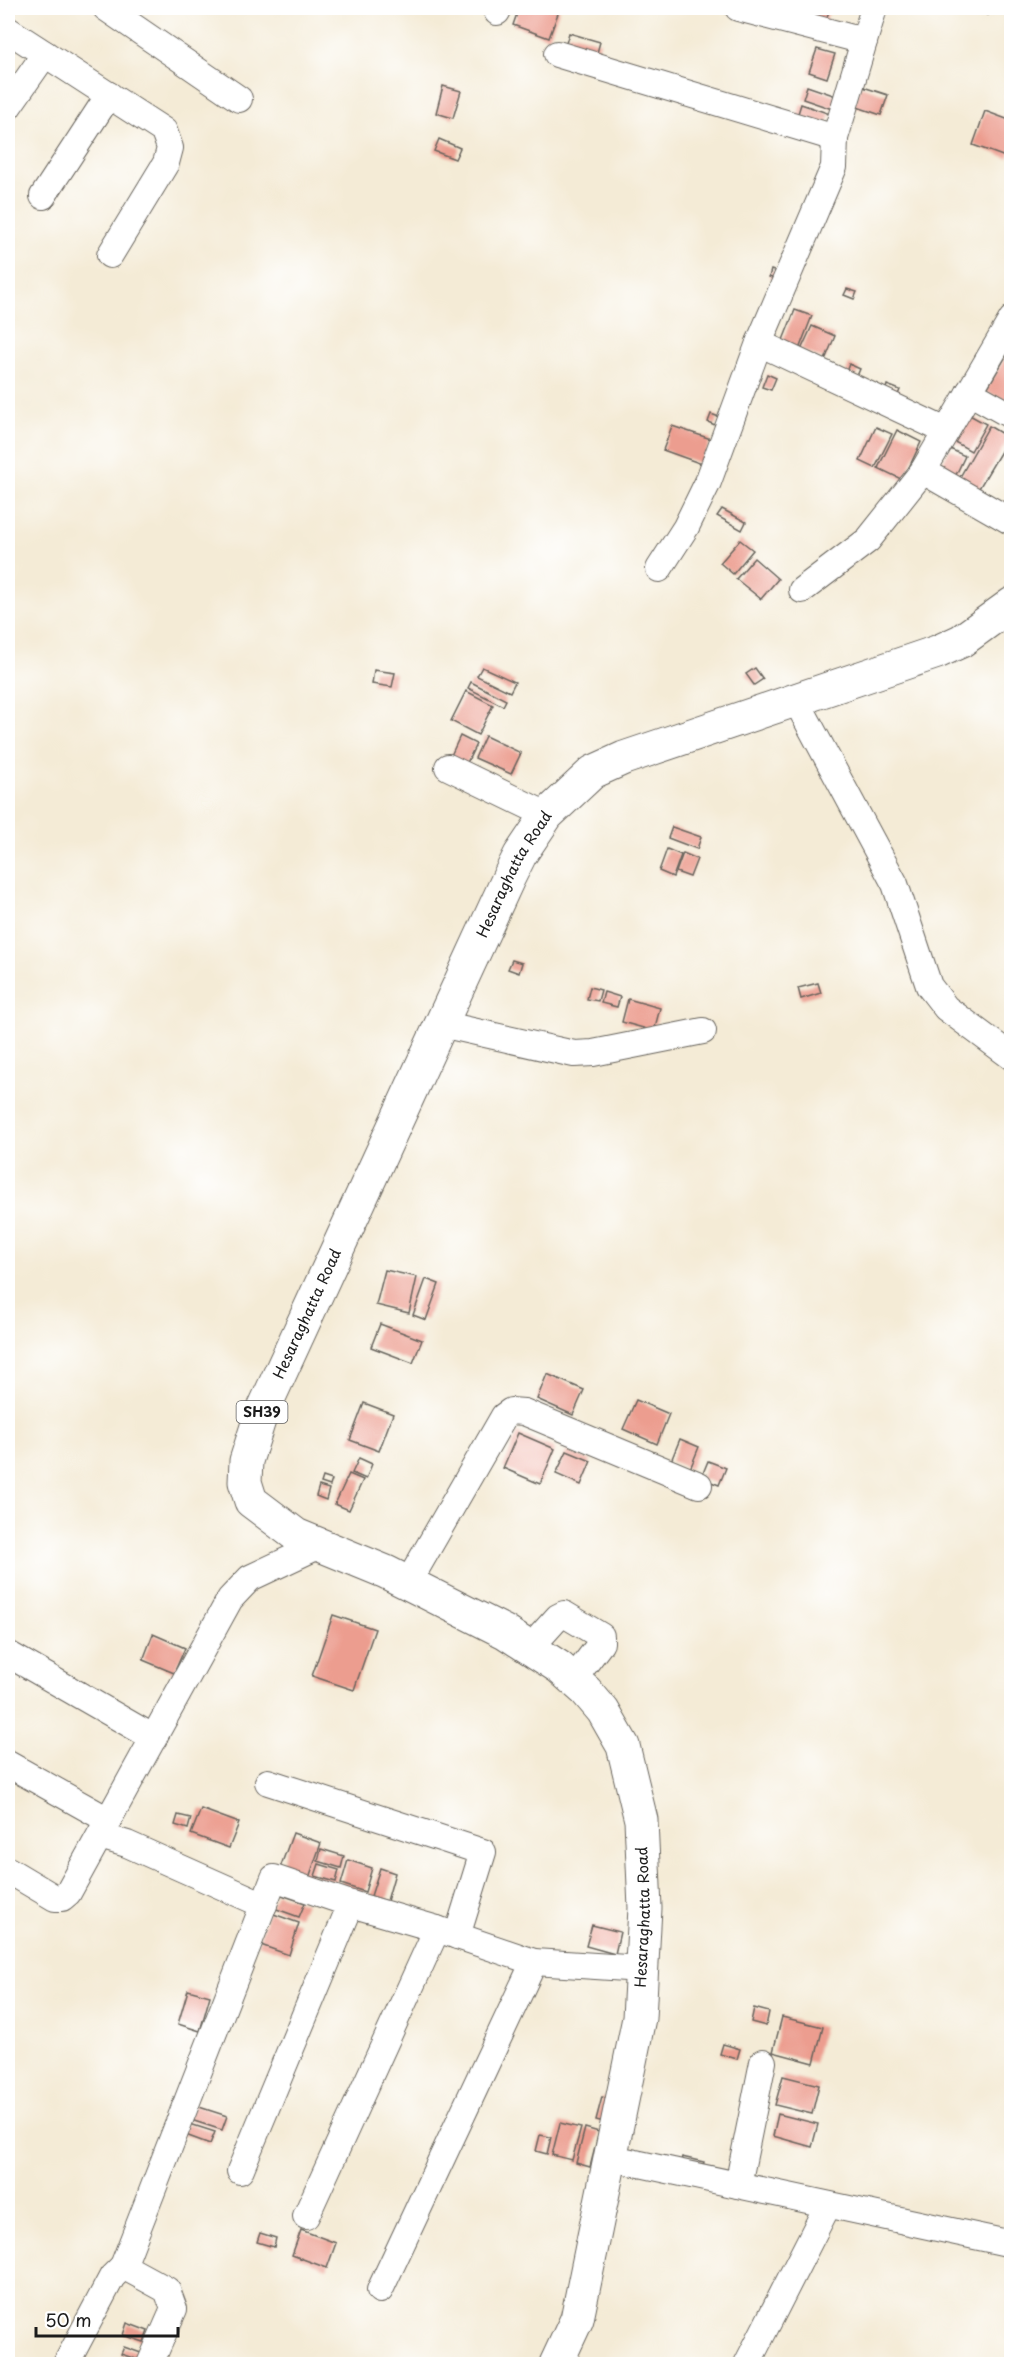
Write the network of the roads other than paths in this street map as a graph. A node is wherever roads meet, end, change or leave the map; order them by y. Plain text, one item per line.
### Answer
1 (106, 8) edge
2 (738, 8) edge
3 (874, 8) edge
4 (8, 30) edge
5 (864, 41) junction
6 (45, 54) junction
7 (557, 54) dead end
8 (109, 95) junction
9 (239, 99) dead end
10 (8, 107) edge
11 (835, 138) junction
12 (43, 196) dead end
13 (110, 255) dead end
14 (1011, 319) edge
15 (759, 343) junction
16 (969, 392) junction
17 (1011, 416) edge
18 (946, 431) junction
19 (922, 471) junction
20 (1011, 522) edge
21 (659, 569) dead end
22 (802, 590) dead end
23 (1011, 604) edge
24 (796, 700) junction
25 (448, 767) dead end
26 (546, 814) junction
27 (441, 1024) junction
28 (704, 1031) dead end
29 (1011, 1057) edge
30 (699, 1485) dead end
31 (320, 1545) junction
32 (408, 1583) junction
33 (531, 1648) junction
34 (8, 1654) edge
35 (573, 1680) junction
36 (154, 1738) junction
37 (8, 1764) edge
38 (268, 1782) dead end
39 (104, 1828) junction
40 (8, 1870) edge
41 (351, 1904) junction
42 (264, 1905) junction
43 (447, 1932) junction
44 (534, 1962) junction
45 (642, 1969) junction
46 (763, 2062) dead end
47 (612, 2158) junction
48 (240, 2172) dead end
49 (738, 2185) junction
50 (828, 2205) junction
51 (306, 2216) dead end
52 (1011, 2244) edge
53 (123, 2266) junction
54 (380, 2290) dead end
55 (66, 2364) edge
56 (150, 2364) edge
57 (557, 2364) edge
58 (747, 2364) edge

1 - 9 street
2 - 5 street
3 - 5 street
4 - 6 street
5 - 11 street
6 - 8 street
6 - 10 street
7 - 11 street
8 - 12 street
8 - 13 street
11 - 15 street
14 - 16 street
15 - 18 street
15 - 21 street
16 - 17 street
16 - 18 street
18 - 19 street
19 - 20 street
19 - 22 street
23 - 24 main road, Hesaraghatta Road / SH39
24 - 26 main road, Hesaraghatta Road / SH39
24 - 29 street
25 - 26 street
26 - 27 main road, Hesaraghatta Road / SH39
27 - 28 street
27 - 31 main road, Hesaraghatta Road / SH39
30 - 32 street
31 - 32 main road, Hesaraghatta Road / SH39
31 - 36 street
32 - 33 main road, Hesaraghatta Road / SH39
33 - 35 main road, Hesaraghatta Road / SH39
33 - 35 street
34 - 36 street
35 - 45 main road, Hesaraghatta Road / SH39
36 - 39 street
37 - 39 street
38 - 43 street
39 - 40 street
39 - 42 street
41 - 42 street
41 - 43 street
41 - 48 street
42 - 53 street
43 - 44 street
43 - 51 street
44 - 45 street
44 - 54 street
45 - 47 main road, Hesaraghatta Road / SH39
46 - 49 street
47 - 49 street
47 - 57 main road, Hesaraghatta Road / SH39
49 - 50 street
50 - 52 street
50 - 58 street
53 - 55 street
53 - 56 street

